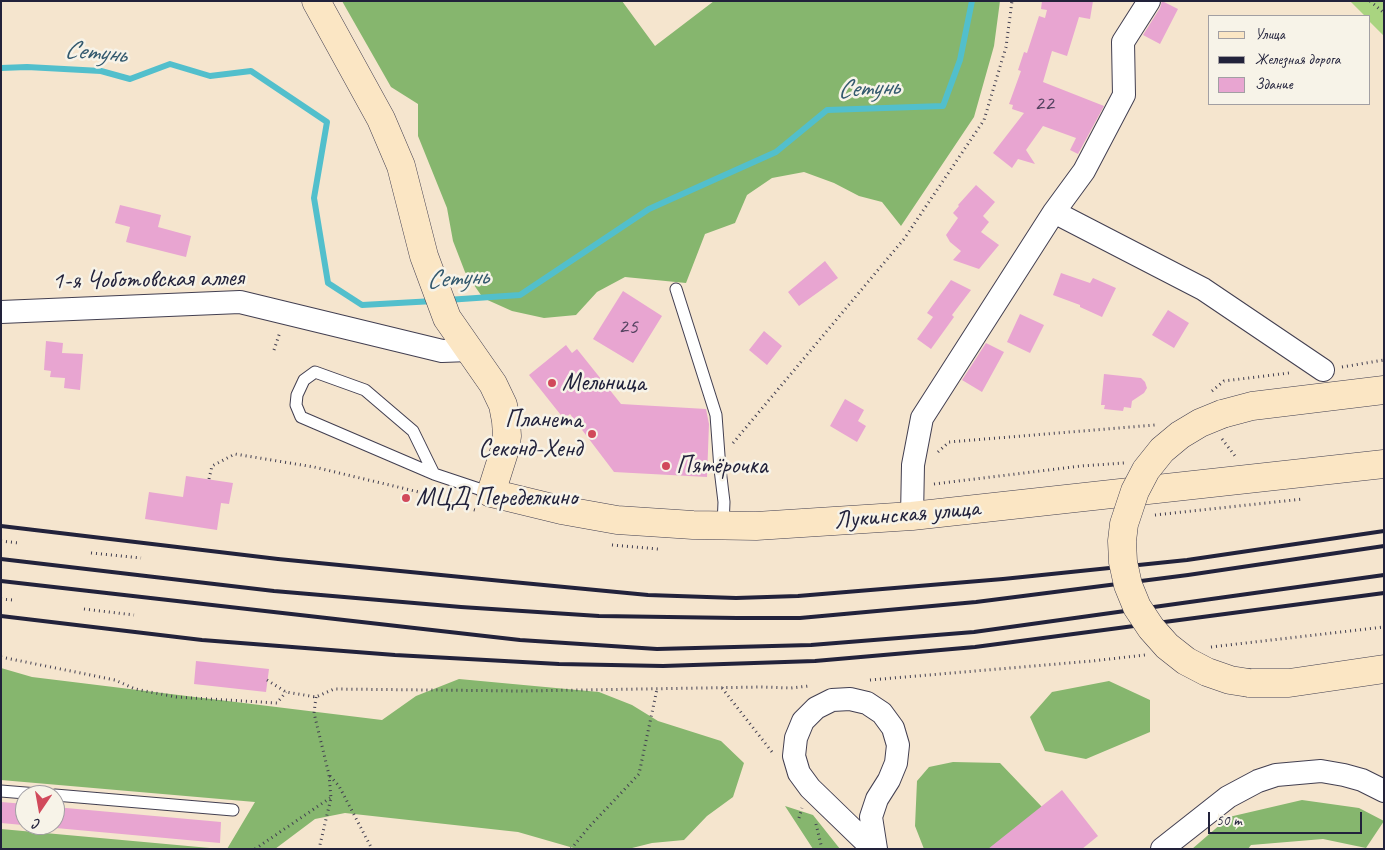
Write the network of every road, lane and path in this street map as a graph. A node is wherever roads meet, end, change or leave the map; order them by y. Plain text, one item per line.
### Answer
1 (316, 1) edge
2 (1012, 1) edge
3 (1150, 1) edge
4 (1370, 1) edge
5 (1384, 13) edge
6 (1054, 212) junction
7 (676, 289) dead end
8 (1, 312) edge
9 (282, 325) dead end
10 (274, 350) dead end
11 (470, 350) junction
12 (1384, 360) edge
13 (1323, 370) junction
14 (1384, 390) edge
15 (1216, 403) junction
16 (1162, 425) dead end
17 (1235, 456) dead end
18 (932, 457) dead end
19 (1225, 457) dead end
20 (1129, 463) dead end
21 (1384, 464) edge
22 (314, 467) dead end
23 (720, 469) junction
24 (434, 474) junction
25 (209, 479) dead end
26 (491, 493) junction
27 (912, 503) junction
28 (723, 526) junction
29 (1, 541) edge
30 (19, 543) dead end
31 (91, 553) dead end
32 (141, 558) dead end
33 (1, 599) edge
34 (13, 600) dead end
35 (84, 610) dead end
36 (134, 615) dead end
37 (1384, 626) edge
38 (1209, 647) dead end
39 (1150, 654) dead end
40 (1, 656) edge
41 (1384, 669) edge
42 (268, 680) dead end
43 (866, 681) dead end
44 (818, 685) dead end
45 (722, 688) junction
46 (657, 690) junction
47 (286, 692) junction
48 (316, 697) junction
49 (773, 753) dead end
50 (329, 775) junction
51 (1, 791) edge
52 (1384, 791) edge
53 (15, 792) edge
54 (65, 796) edge
55 (331, 798) junction
56 (233, 810) dead end
57 (255, 849) edge
58 (319, 849) edge
59 (372, 849) edge
60 (571, 849) edge
61 (875, 849) edge
62 (1162, 849) edge

1 - 11 street
2 - 23 path
3 - 6 street
4 - 5 path
6 - 13 street
6 - 27 street
7 - 23 lane
8 - 11 street, 1-я Чоботовская аллея
9 - 10 path
11 - 26 street
12 - 13 path
13 - 15 path
14 - 15 street
15 - 41 street, bridge
16 - 18 path
17 - 19 path
20 - 27 path
21 - 27 street, Лукинская улица
22 - 25 path
23 - 28 lane
24 - 24 lane, Лукинская улица
24 - 26 lane, Лукинская улица
26 - 28 street, Лукинская улица
27 - 28 street, Лукинская улица
29 - 30 path
31 - 32 path
33 - 34 path
35 - 36 path
37 - 38 path
39 - 43 path
40 - 47 path
42 - 47 path
44 - 45 path
45 - 46 path
45 - 49 path
46 - 48 path
46 - 60 path
47 - 48 path
48 - 50 path
50 - 55 path
50 - 59 path
51 - 53 lane
52 - 62 street
54 - 56 lane
55 - 57 path
55 - 58 path
61 - 61 street

